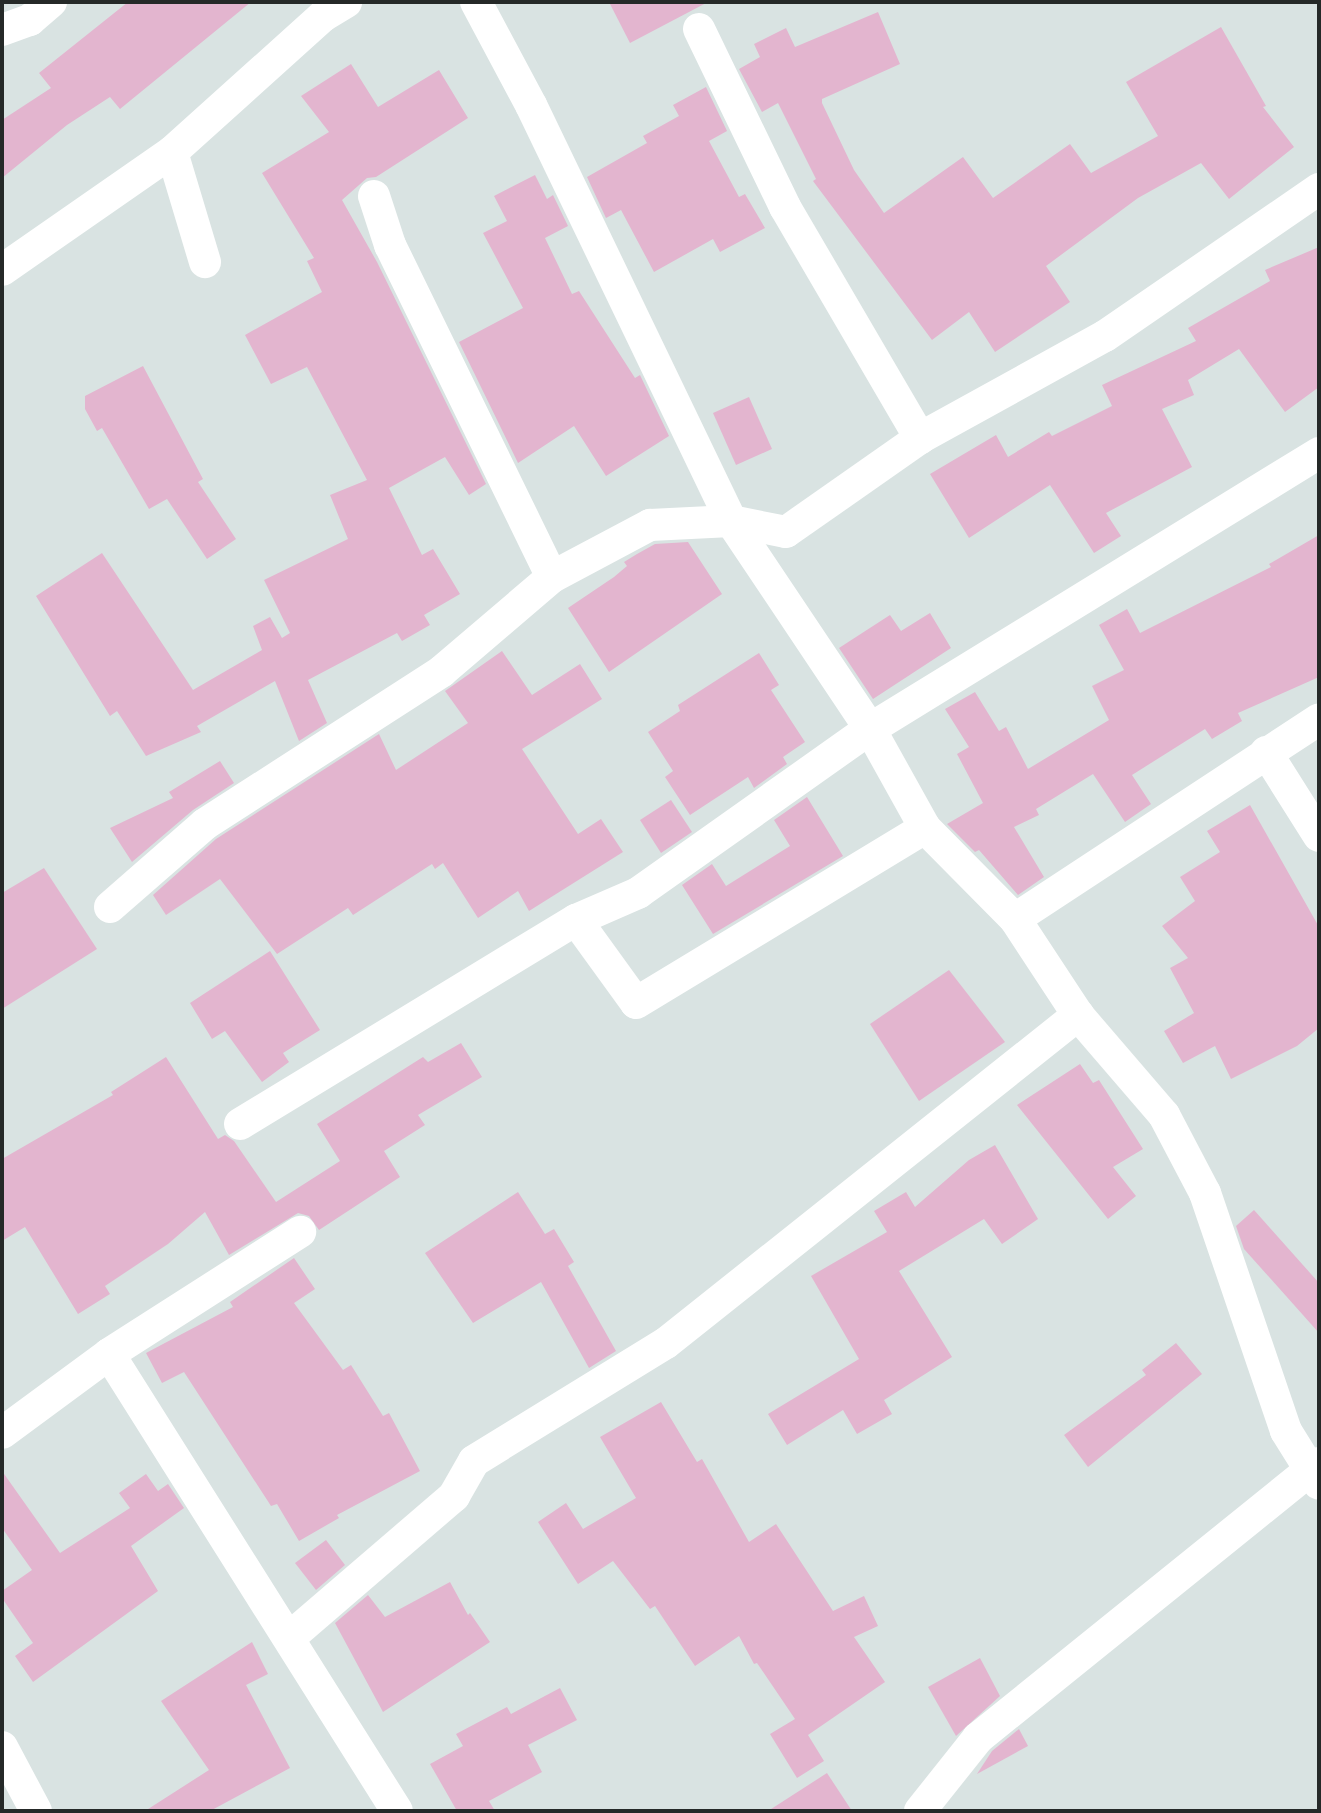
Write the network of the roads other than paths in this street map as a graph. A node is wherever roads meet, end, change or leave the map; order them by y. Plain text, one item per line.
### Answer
1 (51, 2) edge
2 (346, 2) edge
3 (476, 2) edge
4 (699, 29) dead end
5 (2, 30) edge
6 (172, 152) junction
7 (1319, 189) edge
8 (374, 196) dead end
9 (205, 262) dead end
10 (2, 270) edge
11 (920, 438) junction
12 (1319, 453) edge
13 (731, 521) junction
14 (552, 577) junction
15 (1319, 719) edge
16 (870, 729) junction
17 (1266, 752) junction
18 (925, 828) junction
19 (1319, 836) edge
20 (110, 907) dead end
21 (1015, 919) junction
22 (576, 920) junction
23 (1078, 1015) junction
24 (240, 1124) dead end
25 (300, 1232) dead end
26 (109, 1354) junction
27 (2, 1433) edge
28 (1316, 1472) edge
29 (289, 1638) junction
30 (2, 1747) edge
31 (36, 1811) edge
32 (397, 1811) edge
33 (920, 1811) edge

1 - 5 street
2 - 6 street
3 - 13 street
4 - 11 street
6 - 9 street
6 - 10 street
7 - 11 street
8 - 14 street
11 - 13 street
12 - 16 street
13 - 14 street
13 - 16 street
14 - 20 street
15 - 17 street
16 - 18 street
16 - 22 street
17 - 19 street
17 - 21 street
18 - 21 street
18 - 22 street
21 - 23 street
22 - 24 street
23 - 28 street
23 - 29 street
25 - 26 street
26 - 27 street
26 - 29 street
28 - 33 street
29 - 32 street
30 - 31 street

